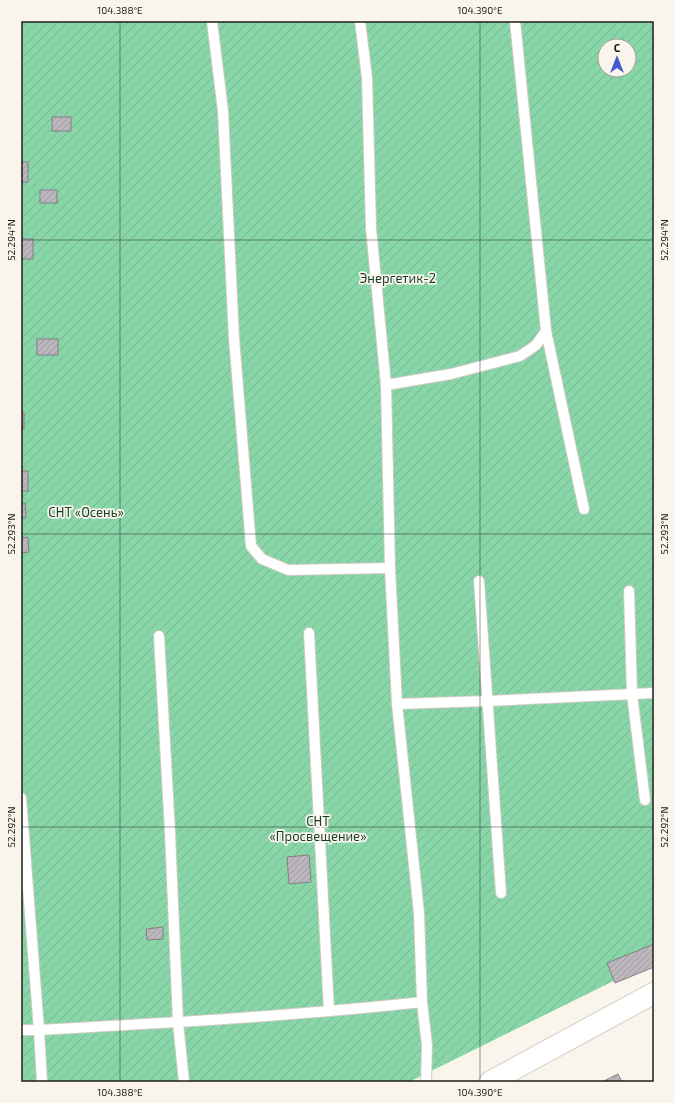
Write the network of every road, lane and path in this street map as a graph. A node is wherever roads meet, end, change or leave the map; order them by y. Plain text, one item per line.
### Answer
1 (212, 21) edge
2 (360, 21) edge
3 (515, 21) edge
4 (546, 331) junction
5 (386, 385) junction
6 (584, 509) dead end
7 (390, 568) junction
8 (479, 581) dead end
9 (629, 591) dead end
10 (309, 633) dead end
11 (159, 636) dead end
12 (654, 693) edge
13 (632, 694) junction
14 (488, 701) junction
15 (397, 704) junction
16 (21, 798) edge
17 (645, 800) dead end
18 (501, 893) dead end
19 (654, 993) edge
20 (422, 1002) junction
21 (329, 1011) junction
22 (178, 1022) junction
23 (21, 1030) edge
24 (39, 1030) junction
25 (42, 1082) edge
26 (184, 1082) edge
27 (426, 1082) edge
28 (490, 1082) edge

1 - 7 lane
2 - 5 lane
3 - 4 lane
4 - 5 lane
4 - 6 lane
5 - 7 lane
7 - 15 lane
8 - 14 lane
9 - 13 lane
10 - 21 lane
11 - 22 lane
12 - 13 lane
13 - 14 lane
13 - 17 lane
14 - 15 lane
14 - 18 lane
15 - 20 lane
16 - 24 lane
19 - 28 street
20 - 21 lane
20 - 27 lane
21 - 22 lane
22 - 24 lane
22 - 26 lane
23 - 24 lane
24 - 25 lane

